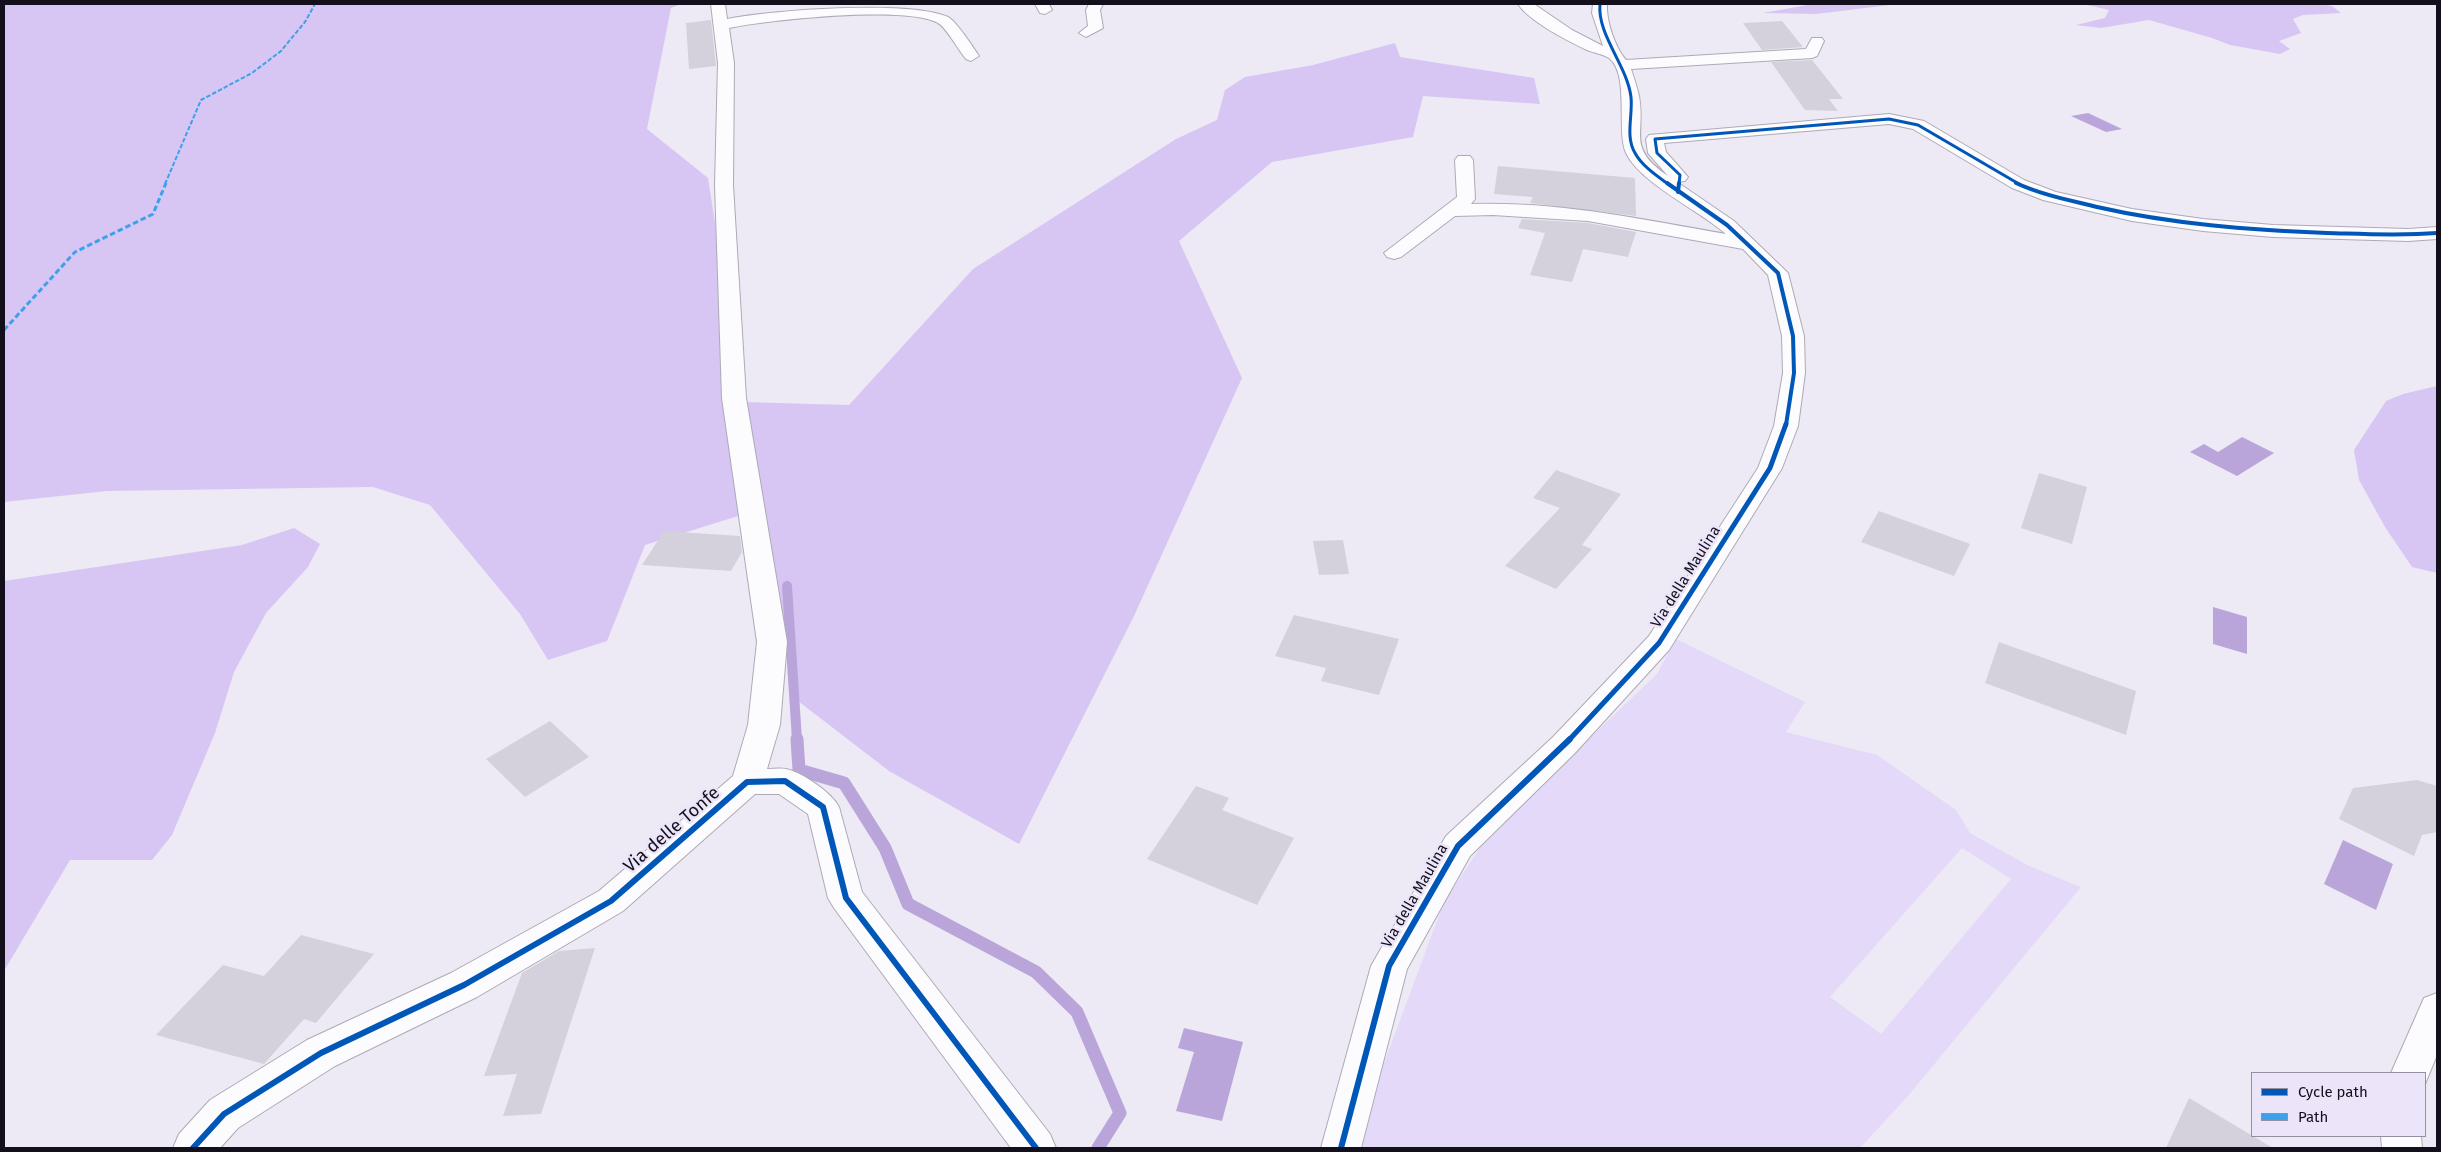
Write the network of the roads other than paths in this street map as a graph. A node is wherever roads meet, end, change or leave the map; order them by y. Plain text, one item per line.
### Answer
1 (1096, 4) edge
2 (1525, 4) edge
3 (1600, 4) edge
4 (719, 14) edge
5 (1086, 33) dead end
6 (1817, 41) dead end
7 (971, 56) dead end
8 (1618, 60) junction
9 (1464, 160) dead end
10 (1678, 192) junction
11 (1448, 211) junction
12 (2437, 232) edge
13 (1749, 244) junction
14 (1394, 253) dead end
15 (747, 782) junction
16 (2437, 1010) edge
17 (2410, 1072) edge
18 (193, 1148) edge
19 (1036, 1148) edge
20 (1341, 1148) edge

1 - 5 street
2 - 8 street
3 - 8 street, Via della Maulina
4 - 7 street
4 - 15 street
6 - 8 street
8 - 10 street, Via della Maulina
9 - 11 street
10 - 12 street
10 - 13 street, Via della Maulina
11 - 13 street
11 - 14 street
13 - 20 street, Via della Maulina
15 - 18 street, Via delle Tonfe
15 - 19 street
16 - 17 street

